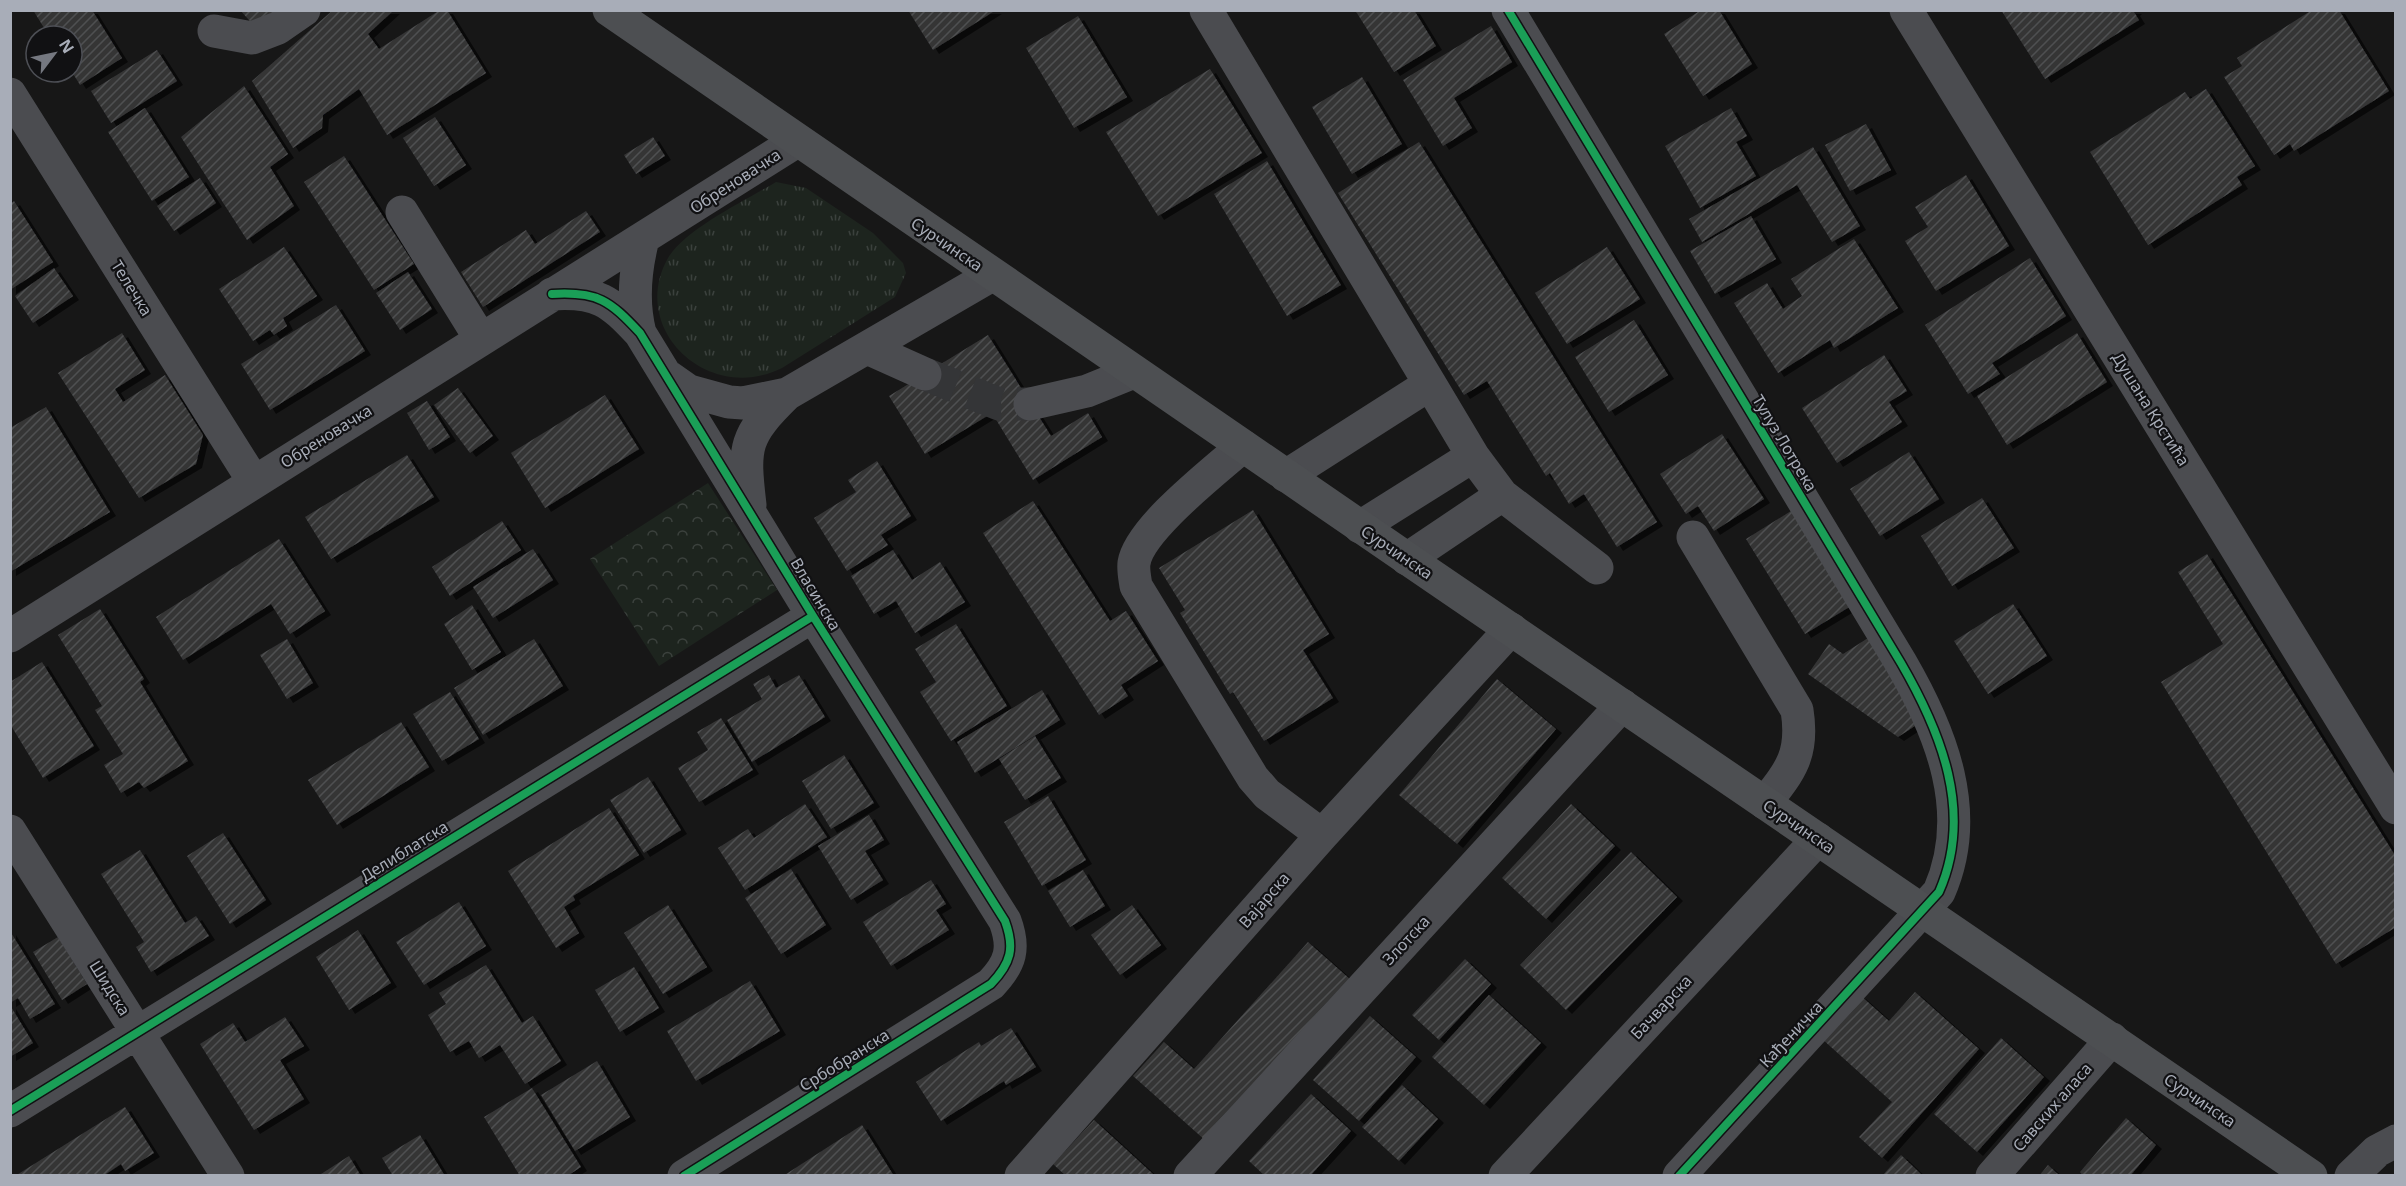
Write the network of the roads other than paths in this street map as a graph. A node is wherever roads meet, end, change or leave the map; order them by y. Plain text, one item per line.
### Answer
1 (303, 10) edge
2 (609, 10) edge
3 (1206, 10) edge
4 (1508, 10) edge
5 (1906, 10) edge
6 (214, 31) dead end
7 (10, 94) edge
8 (797, 141) junction
9 (402, 212) dead end
10 (643, 239) junction
11 (992, 275) junction
12 (552, 294) junction
13 (640, 333) junction
14 (480, 338) junction
15 (867, 348) junction
16 (1134, 372) junction
17 (665, 374) junction
18 (925, 374) tunnel mouth
19 (1430, 384) junction
20 (787, 394) junction
21 (1030, 404) tunnel mouth
22 (1243, 446) junction
23 (1473, 456) junction
24 (1286, 476) junction
25 (254, 482) junction
26 (1502, 495) junction
27 (751, 513) junction
28 (1360, 527) junction
29 (1694, 537) dead end
30 (1407, 559) junction
31 (1597, 568) dead end
32 (813, 616) junction
33 (1511, 629) junction
34 (10, 636) edge
35 (1622, 705) junction
36 (1765, 803) junction
37 (2396, 808) edge
38 (10, 831) edge
39 (1322, 835) junction
40 (1818, 839) junction
41 (1924, 910) junction
42 (1009, 958) joint
43 (138, 1031) junction
44 (2112, 1039) junction
45 (10, 1111) edge
46 (2396, 1141) edge
47 (228, 1176) edge
48 (684, 1176) edge
49 (1021, 1176) edge
50 (1190, 1176) edge
51 (1505, 1176) edge
52 (1679, 1176) edge
53 (1992, 1176) edge
54 (2311, 1176) edge
55 (2351, 1176) edge

1 - 6 street
2 - 8 main road, Сурчинска
3 - 19 street
4 - 41 street, Тулуз Лотрека
5 - 37 street, Душана Крстића
7 - 25 street, Телечка
8 - 10 street, Обреновачка
8 - 11 main road, Сурчинска
9 - 14 street
10 - 12 street, Обреновачка
10 - 13 street
11 - 15 street
11 - 16 main road, Сурчинска
12 - 13 street, Власинска
12 - 14 street, Обреновачка
13 - 17 street, Власинска
14 - 25 street, Обреновачка
15 - 18 street
15 - 20 street
16 - 21 street
16 - 22 main road, Сурчинска
17 - 20 street
17 - 27 street, Власинска
19 - 23 street
19 - 24 street
20 - 27 street
22 - 24 main road, Сурчинска
22 - 39 street
23 - 26 street
23 - 28 street
24 - 28 main road, Сурчинска
25 - 34 street, Обреновачка
26 - 30 street
26 - 31 street
27 - 32 street, Власинска
28 - 30 main road, Сурчинска
29 - 36 street
30 - 33 main road, Сурчинска
32 - 42 street, Власинска
32 - 43 street, Делиблатска
33 - 35 main road, Сурчинска
33 - 39 street, Вајарска
35 - 36 main road, Сурчинска
35 - 50 street, Злотска
36 - 40 main road, Сурчинска
38 - 43 street, Шидска
39 - 49 street, Вајарска
40 - 41 main road, Сурчинска
40 - 51 street, Бачварска
41 - 44 main road, Сурчинска
41 - 52 street, Кађеничка
42 - 48 street, Србобранска
43 - 45 street, Делиблатска
43 - 47 street, Шидска
44 - 53 street, Савских аласа
44 - 54 main road, Сурчинска
46 - 55 street

